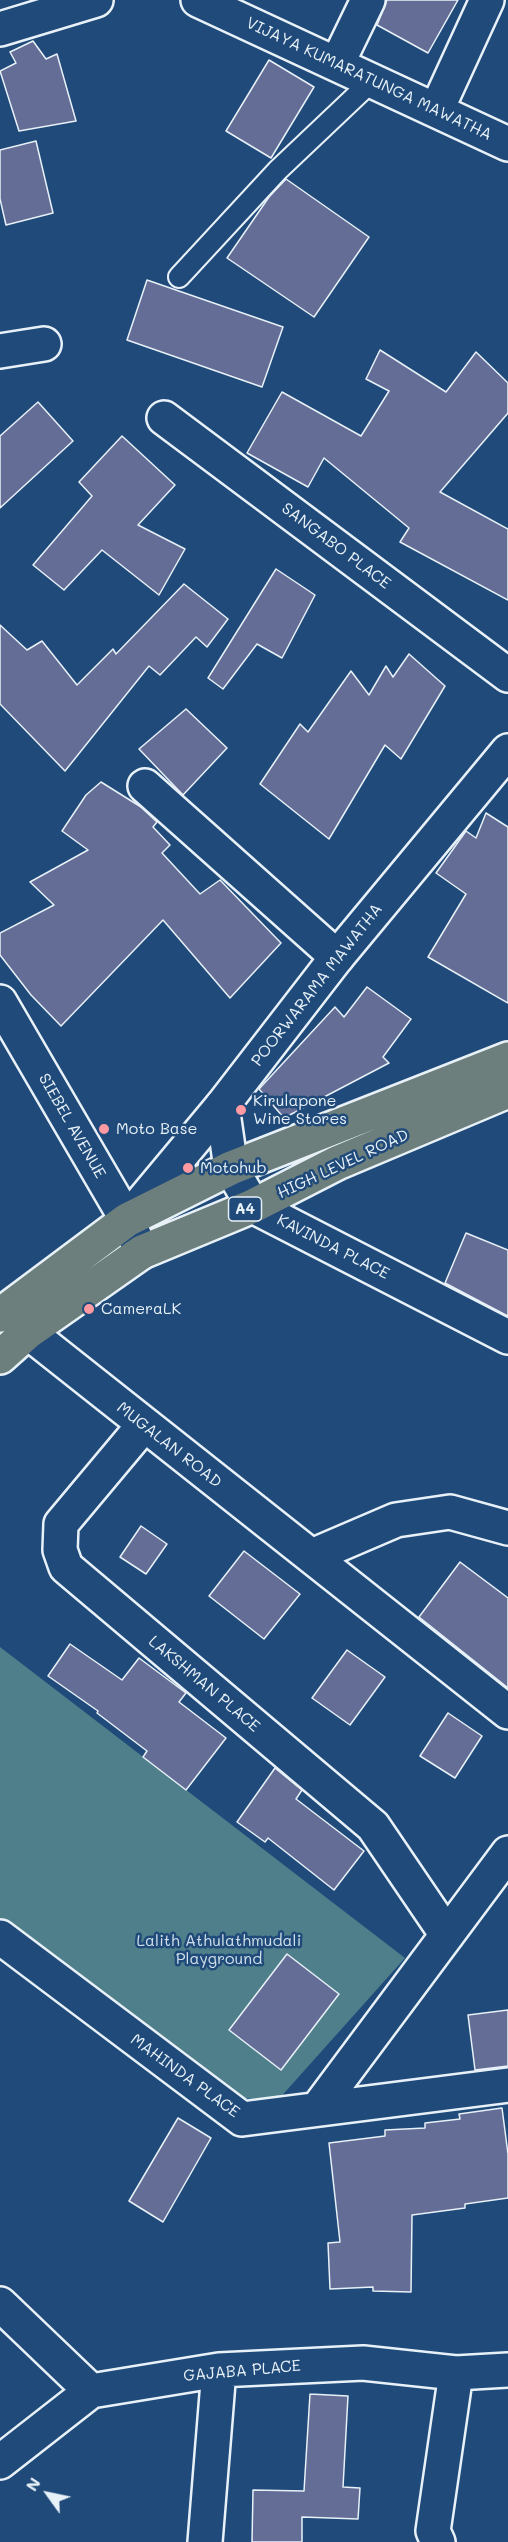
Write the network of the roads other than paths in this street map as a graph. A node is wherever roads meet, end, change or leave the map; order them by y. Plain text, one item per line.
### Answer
1 (96, 0) edge
2 (198, 0) edge
3 (368, 0) edge
4 (487, 0) edge
5 (0, 29) edge
6 (337, 64) junction
7 (373, 80) junction
8 (437, 109) junction
9 (508, 144) edge
10 (179, 277) dead end
11 (44, 344) dead end
12 (0, 351) edge
13 (164, 418) dead end
14 (508, 675) edge
15 (508, 751) edge
16 (145, 786) dead end
17 (338, 957) junction
18 (0, 1002) edge
19 (508, 1059) edge
20 (508, 1091) edge
21 (222, 1106) junction
22 (231, 1168) junction
23 (253, 1206) junction
24 (126, 1220) junction
25 (142, 1252) junction
26 (0, 1315) edge
27 (28, 1332) junction
28 (508, 1337) edge
29 (0, 1357) edge
30 (143, 1426) junction
31 (508, 1528) edge
32 (312, 1556) junction
33 (508, 1712) edge
34 (508, 1853) edge
35 (447, 1935) junction
36 (0, 1937) edge
37 (508, 2085) edge
38 (318, 2108) junction
39 (2, 2309) edge
40 (219, 2370) junction
41 (508, 2370) edge
42 (456, 2373) junction
43 (91, 2391) junction
44 (0, 2462) edge
45 (206, 2542) edge
46 (438, 2542) edge

1 - 5 street
2 - 6 street, VIJAYA KUMARATUNGA MAWATHA
3 - 6 street
4 - 8 street
6 - 7 street, VIJAYA KUMARATUNGA MAWATHA
7 - 8 street, VIJAYA KUMARATUNGA MAWATHA
7 - 10 lane
8 - 9 street, VIJAYA KUMARATUNGA MAWATHA
11 - 12 street
13 - 14 street, SANGABO PLACE
15 - 17 street, POORWARAMA MAWATHA
16 - 17 street
17 - 21 street, POORWARAMA MAWATHA
18 - 24 street, SIEBEL AVENUE
19 - 22 highway, HIGH LEVEL ROAD / A4
20 - 23 highway, HIGH LEVEL ROAD / A4
21 - 22 street
21 - 24 street, POORWARAMA MAWATHA
22 - 23 street
22 - 24 highway, HIGH LEVEL ROAD / A4
23 - 25 highway, HIGH LEVEL ROAD / A4
23 - 28 street, KAVINDA PLACE
24 - 25 street, SIEBEL AVENUE
24 - 26 highway, HIGH LEVEL ROAD / A4
25 - 27 highway, HIGH LEVEL ROAD / A4
27 - 29 highway, HIGH LEVEL ROAD / A4
27 - 30 street, MUGALAN ROAD
30 - 32 street, MUGALAN ROAD
30 - 35 street, LAKSHMAN PLACE
31 - 32 street
32 - 33 street, MUGALAN ROAD
34 - 35 street
35 - 38 street
36 - 38 street, MAHINDA PLACE
37 - 38 street, MAHINDA PLACE
39 - 43 street
40 - 42 street, GAJABA PLACE
40 - 43 street, GAJABA PLACE
40 - 45 street
41 - 42 street, GAJABA PLACE
42 - 46 street
43 - 44 street, GAJABA PLACE

